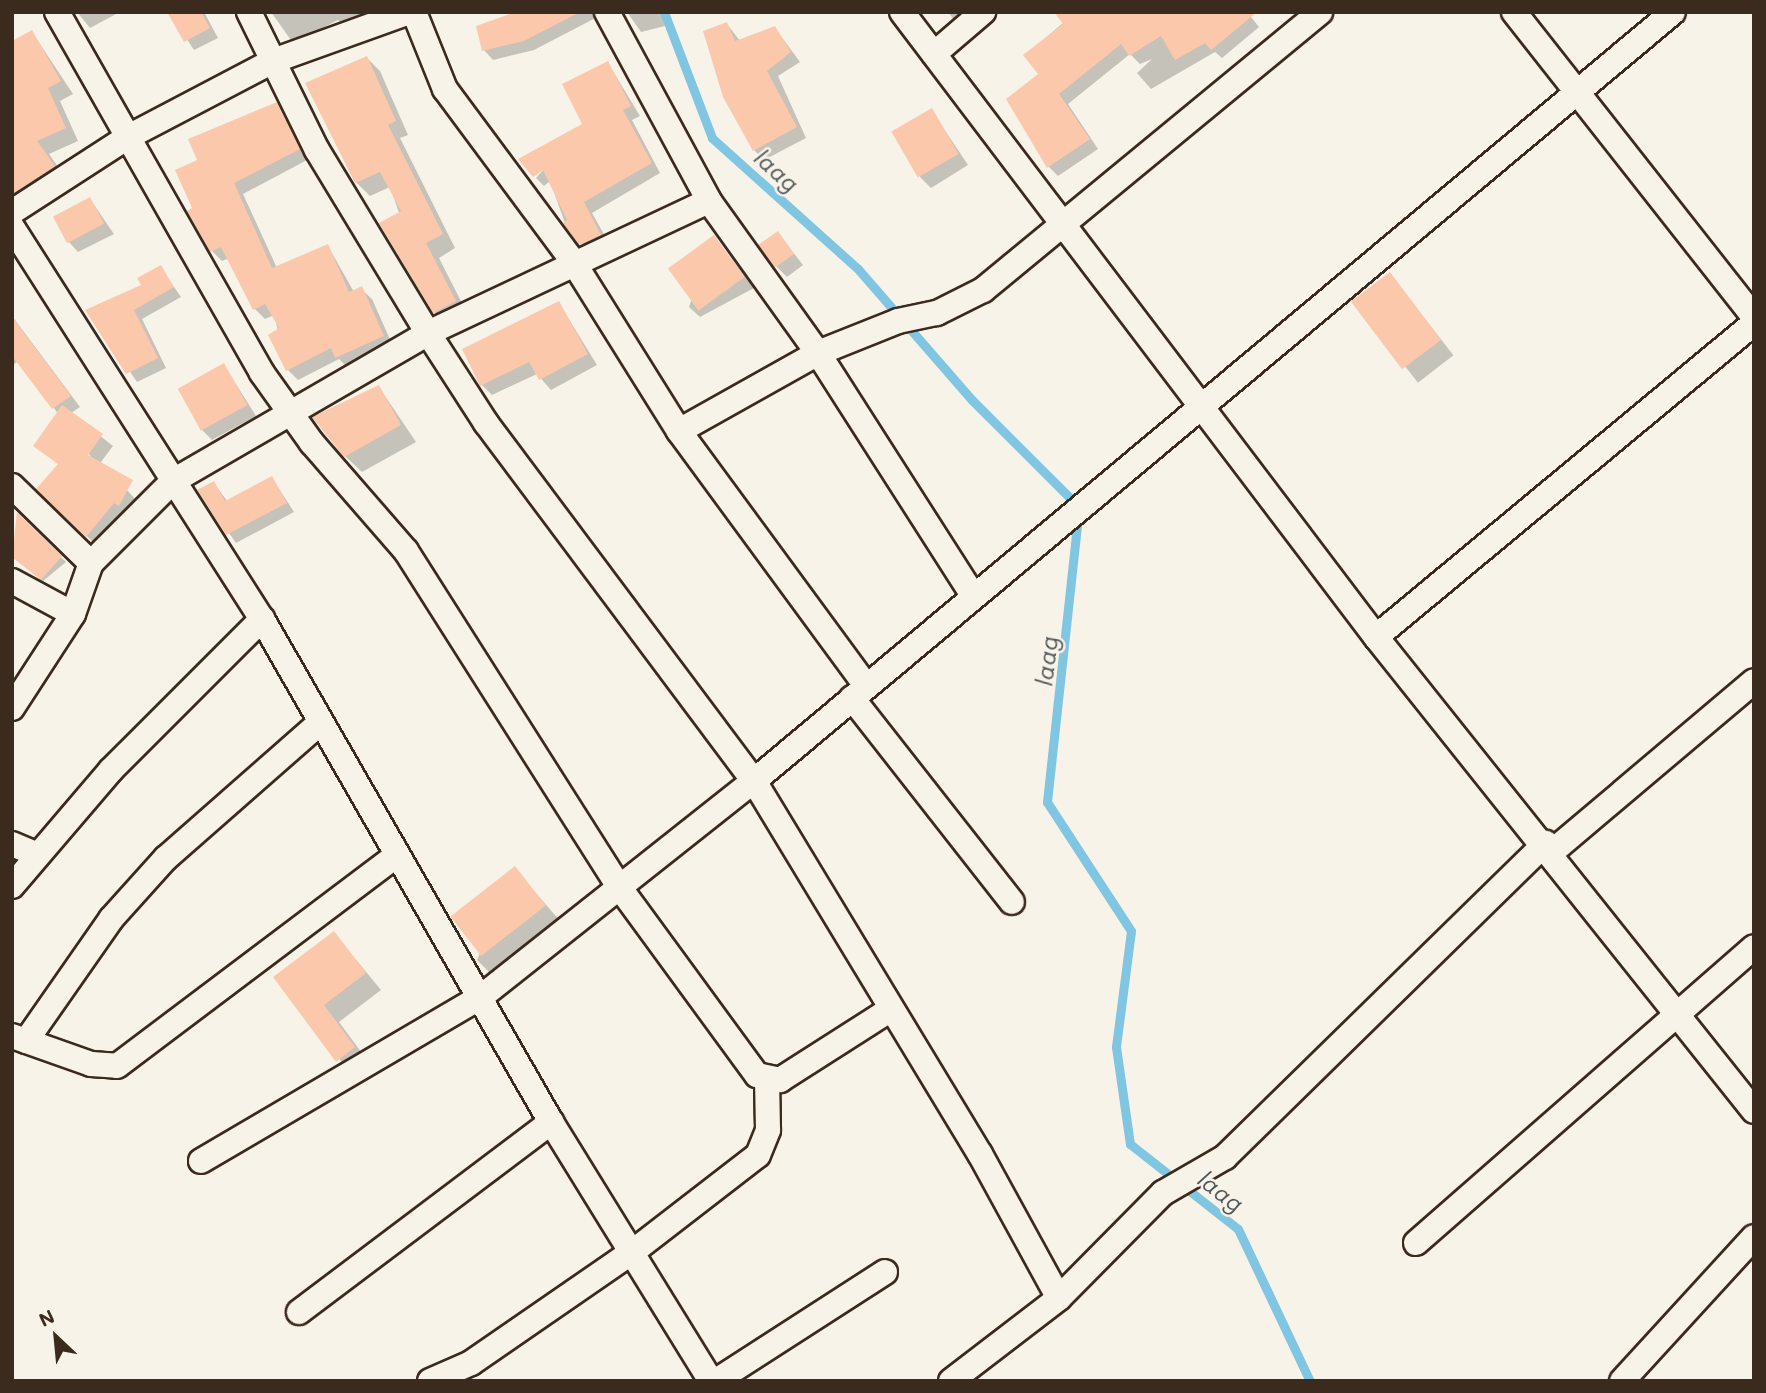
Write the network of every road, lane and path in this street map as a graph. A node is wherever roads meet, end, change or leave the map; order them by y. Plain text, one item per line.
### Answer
1 (57, 12) edge
2 (248, 12) edge
3 (412, 12) edge
4 (607, 12) edge
5 (902, 12) edge
6 (983, 12) edge
7 (1320, 12) edge
8 (1514, 12) edge
9 (1673, 12) edge
10 (934, 54) junction
11 (273, 61) junction
12 (1576, 92) junction
13 (128, 137) junction
14 (709, 201) junction
15 (12, 212) edge
16 (1063, 225) junction
17 (15, 237) edge
18 (574, 263) junction
19 (1754, 317) edge
20 (1754, 323) edge
21 (428, 334) junction
22 (818, 353) junction
23 (1199, 403) junction
24 (290, 412) junction
25 (679, 431) junction
26 (173, 481) junction
27 (12, 486) edge
28 (91, 563) junction
29 (12, 581) edge
30 (973, 595) junction
31 (73, 614) junction
32 (262, 619) junction
33 (1376, 638) junction
34 (1754, 681) edge
35 (859, 692) junction
36 (12, 708) edge
37 (321, 722) junction
38 (754, 781) junction
39 (12, 844) edge
40 (1550, 847) junction
41 (35, 854) junction
42 (397, 855) junction
43 (12, 886) edge
44 (620, 888) junction
45 (1012, 902) dead end
46 (1754, 947) edge
47 (481, 997) junction
48 (888, 1011) junction
49 (1678, 1012) junction
50 (19, 1038) edge
51 (767, 1080) junction
52 (1754, 1111) edge
53 (551, 1122) junction
54 (201, 1161) dead end
55 (1754, 1237) edge
56 (1416, 1243) dead end
57 (635, 1250) junction
58 (885, 1272) dead end
59 (1059, 1298) junction
60 (299, 1312) dead end
61 (430, 1381) edge
62 (711, 1381) edge
63 (716, 1381) edge
64 (951, 1381) edge
65 (1622, 1381) edge

1 - 13 street
2 - 11 street
3 - 11 street
3 - 18 street
4 - 14 street
5 - 10 street
6 - 10 street
7 - 16 street
8 - 12 street
9 - 12 street
10 - 16 street
11 - 13 street
11 - 21 street
12 - 19 street
12 - 23 street
13 - 15 street
13 - 24 street
14 - 18 street
14 - 22 street
16 - 22 street
16 - 23 street
17 - 26 street
18 - 21 street
18 - 25 street
20 - 33 street
21 - 24 street
21 - 38 street
22 - 25 street
22 - 30 street
23 - 30 street
23 - 33 street
24 - 26 street
24 - 44 street
25 - 35 street
26 - 28 street
26 - 32 street
27 - 28 street
28 - 31 street
29 - 31 street
30 - 35 street
31 - 36 street
32 - 37 street
32 - 41 street
33 - 40 street
34 - 40 street
35 - 38 street
35 - 45 street
37 - 42 street
37 - 50 street
38 - 44 street
38 - 48 street
39 - 41 street
40 - 49 street
40 - 59 street
41 - 43 street
42 - 47 street
42 - 50 street
44 - 47 street
44 - 51 street
46 - 49 street
47 - 53 street
47 - 54 street
48 - 51 street
48 - 59 street
49 - 52 street
49 - 56 street
51 - 57 street
53 - 57 street
53 - 60 street
55 - 65 street
57 - 61 street
57 - 62 street
58 - 63 street
59 - 64 street

